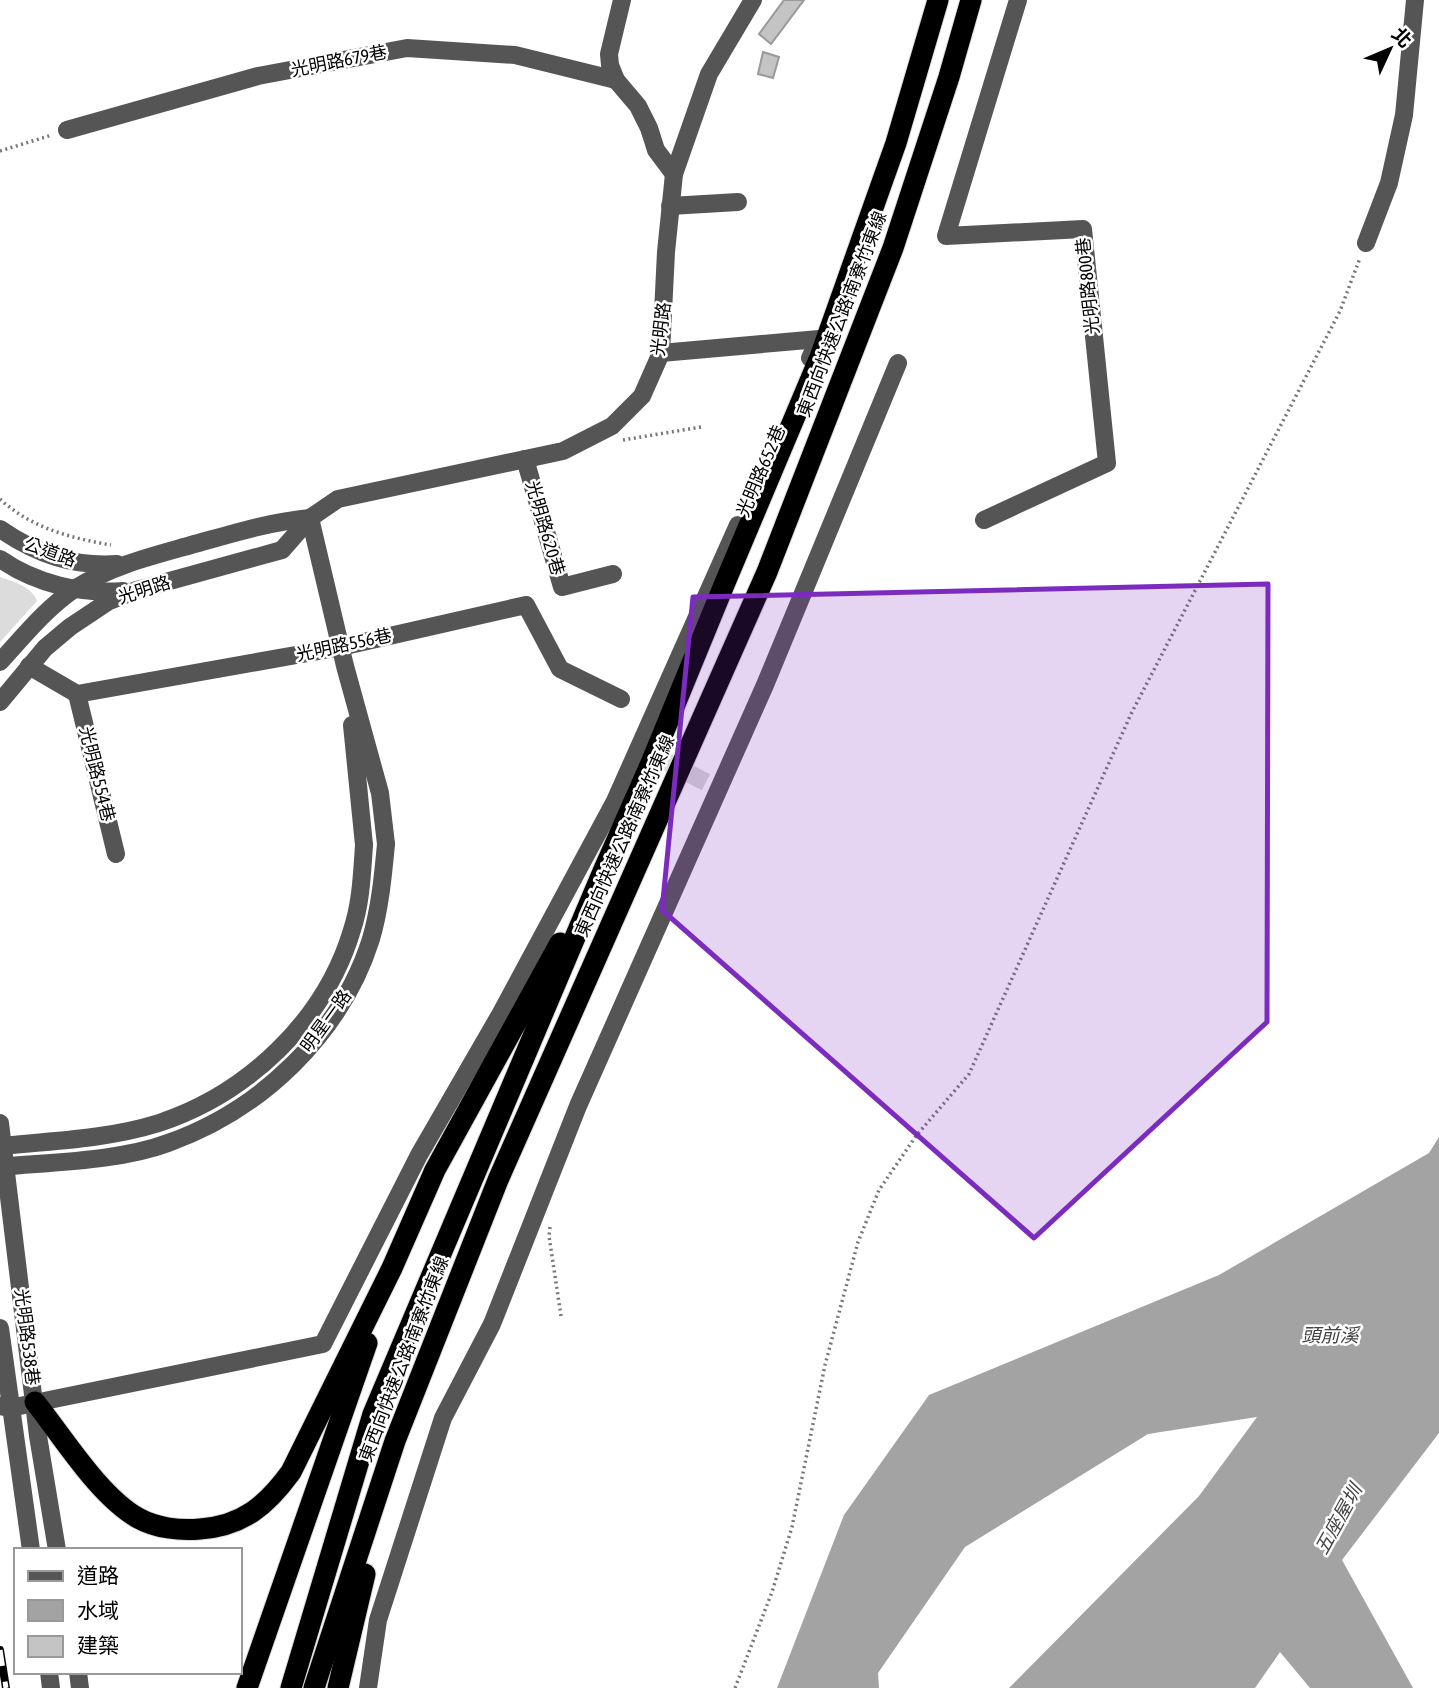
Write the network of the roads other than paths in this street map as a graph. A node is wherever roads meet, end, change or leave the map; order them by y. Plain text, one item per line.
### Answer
1 (622, 0) edge
2 (753, 0) edge
3 (938, 0) edge
4 (971, 0) edge
5 (1018, 0) edge
6 (1415, 0) edge
7 (616, 80) junction
8 (67, 130) road end
9 (674, 174) junction
10 (738, 202) dead end
11 (670, 206) junction
12 (1366, 243) road end
13 (661, 353) junction
14 (898, 363) dead end
15 (525, 459) junction
16 (310, 518) junction
17 (984, 520) dead end
18 (0, 529) edge
19 (145, 558) junction
20 (0, 559) edge
21 (613, 574) dead end
22 (74, 589) junction
23 (137, 590) junction
24 (341, 647) junction
25 (0, 662) edge
26 (29, 666) junction
27 (345, 666) junction
28 (77, 694) junction
29 (621, 699) dead end
30 (0, 702) edge
31 (116, 854) dead end
32 (604, 869) junction
33 (0, 1123) edge
34 (0, 1146) edge
35 (0, 1167) edge
36 (392, 1268) junction
37 (0, 1328) edge
38 (35, 1402) junction
39 (5, 1407) edge
40 (395, 1441) junction
41 (31, 1548) edge
42 (57, 1548) edge
43 (247, 1688) edge
44 (290, 1688) edge
45 (314, 1688) edge
46 (338, 1688) edge
47 (368, 1688) edge

1 - 7 street
2 - 9 street, 光明路
3 - 32 highway, 東西向快速公路 南寮竹東線
4 - 40 highway, 東西向快速公路 南寮竹東線
5 - 17 street, 光明路800巷
6 - 12 street
7 - 8 street, 光明路679巷
7 - 9 street
9 - 11 street, 光明路
10 - 11 street
11 - 13 street, 光明路
13 - 15 street, 光明路
13 - 38 street, 光明路652巷
14 - 47 street
15 - 16 street, 光明路
15 - 21 street, 光明路620巷
16 - 19 street, 光明路
16 - 23 street, 光明路
16 - 24 street, 明星一路
18 - 19 street, 公道路
19 - 22 street, 光明路
20 - 22 street, 公道路
22 - 23 street, 公道路
22 - 25 street, 光明路
23 - 26 street, 光明路
24 - 27 street, 明星一路
24 - 28 street, 光明路556巷
24 - 29 street, 光明路556巷
26 - 28 street
26 - 30 street, 光明路
27 - 34 street, 明星一路, bridge
27 - 35 street, 明星一路, bridge
28 - 31 street, 光明路554巷
32 - 36 highway
32 - 44 highway, 東西向快速公路 南寮竹東線
33 - 38 street, 光明路538巷
36 - 38 highway
36 - 43 highway
37 - 39 street, 光明路538巷
38 - 39 street
38 - 42 street, 光明路538巷
39 - 41 street, 光明路538巷
40 - 45 highway, 東西向快速公路 南寮竹東線
40 - 46 highway

